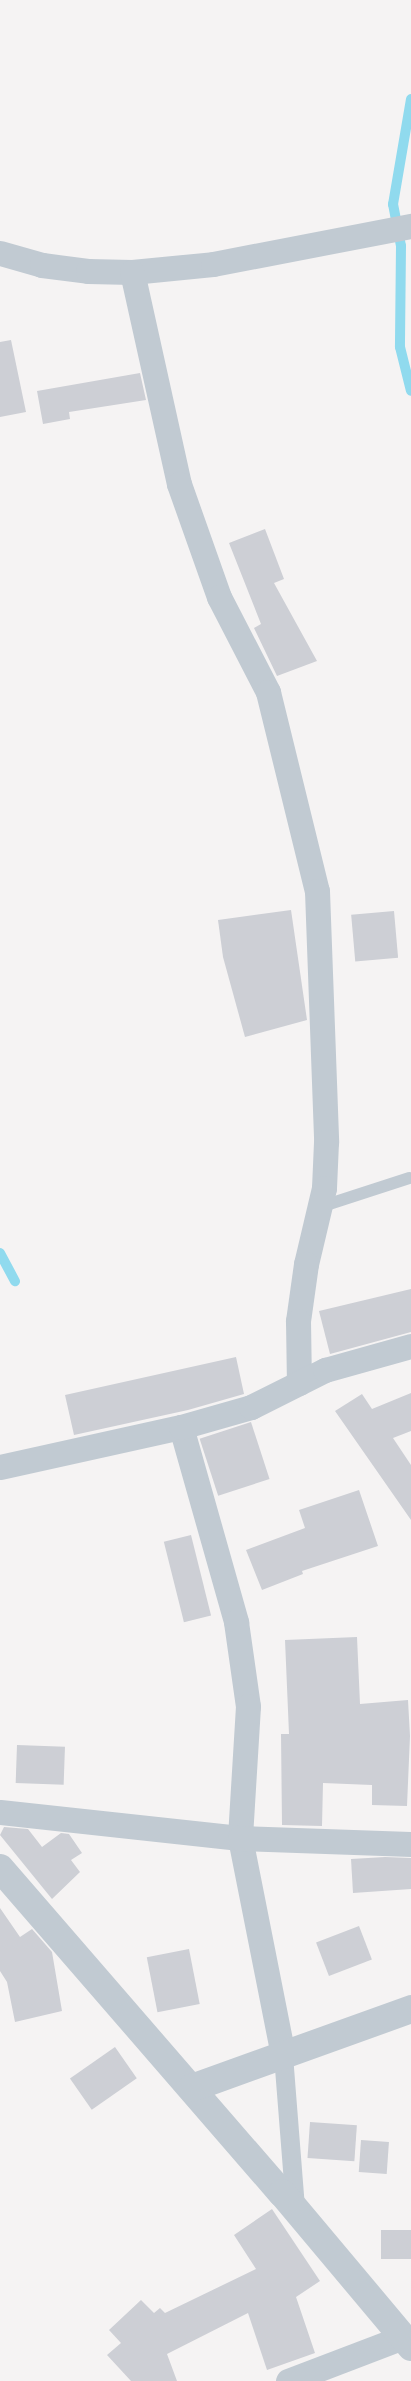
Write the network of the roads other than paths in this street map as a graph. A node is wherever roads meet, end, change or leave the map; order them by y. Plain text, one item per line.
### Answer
1 (401, 228) edge
2 (0, 253) edge
3 (132, 272) junction
4 (409, 1178) dead end
5 (320, 1207) junction
6 (411, 1346) edge
7 (299, 1384) junction
8 (181, 1427) junction
9 (0, 1468) edge
10 (0, 1812) edge
11 (240, 1838) junction
12 (411, 1844) edge
13 (0, 1868) edge
14 (411, 2009) edge
15 (283, 2055) junction
16 (192, 2088) junction
17 (295, 2208) junction
18 (407, 2342) edge
19 (288, 2381) edge

1 - 3 street
2 - 3 street
3 - 5 street
4 - 5 lane
5 - 7 street
6 - 7 street
7 - 8 street
8 - 9 street
8 - 11 street
10 - 11 street
11 - 12 street
11 - 15 street
13 - 16 street
14 - 15 street
15 - 16 street
15 - 17 street
16 - 17 street
17 - 18 street
18 - 19 street

